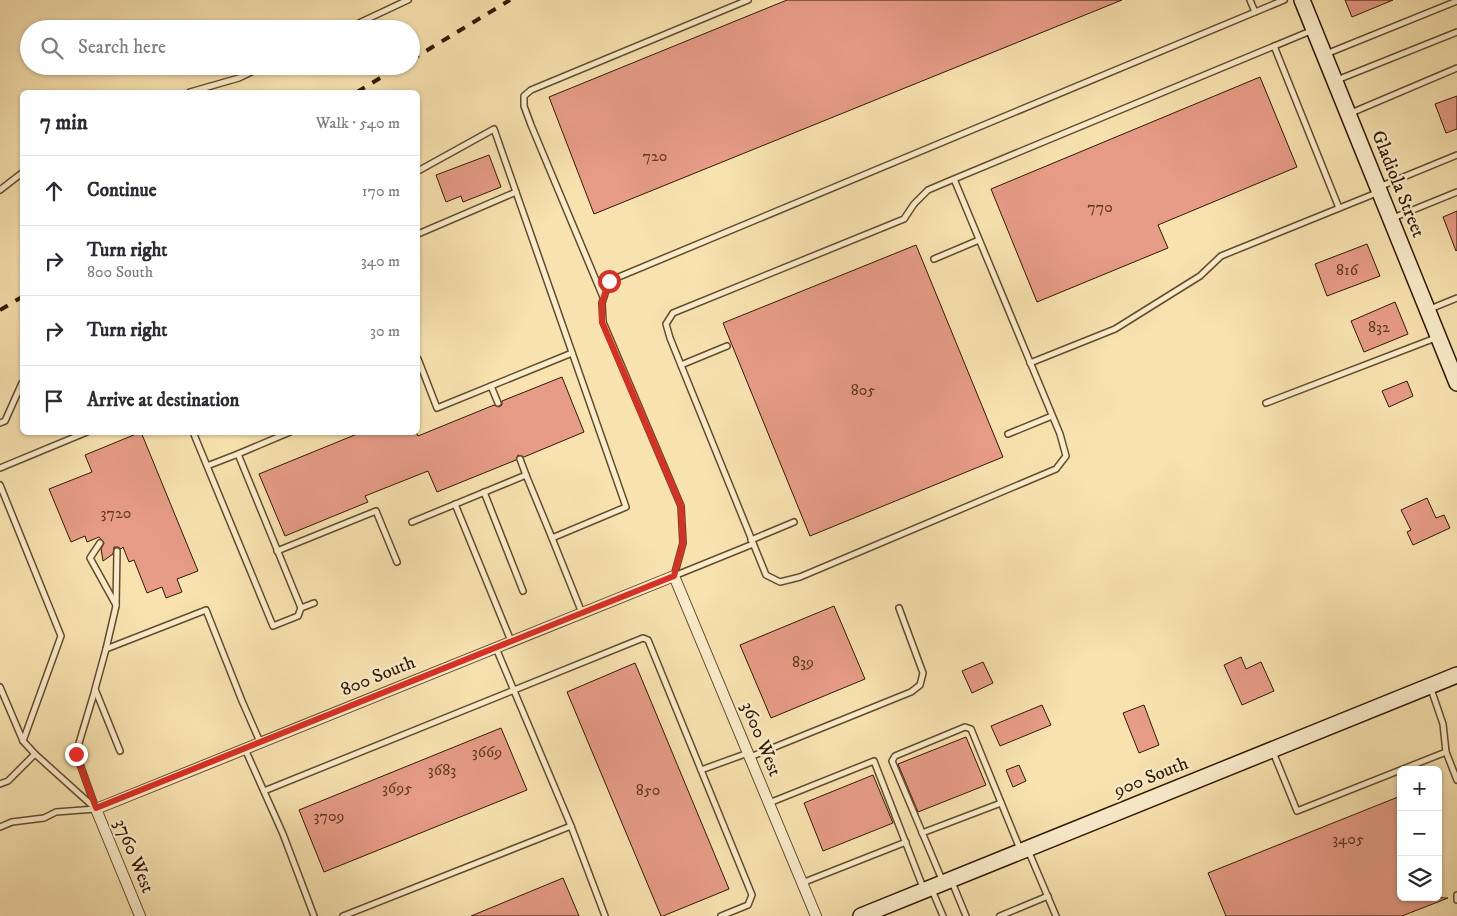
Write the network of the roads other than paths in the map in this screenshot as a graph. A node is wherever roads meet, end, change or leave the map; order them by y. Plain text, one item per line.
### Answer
1 (408, 0) edge
2 (748, 0) edge
3 (1250, 0) edge
4 (1284, 0) edge
5 (1302, 0) edge
6 (1457, 1) edge
7 (1255, 12) junction
8 (365, 20) edge
9 (1314, 30) junction
10 (1457, 32) edge
11 (1274, 46) junction
12 (1324, 55) junction
13 (1457, 68) edge
14 (245, 75) edge
15 (1334, 81) junction
16 (197, 90) edge
17 (1348, 114) junction
18 (1457, 155) edge
19 (420, 170) edge
20 (20, 175) edge
21 (954, 179) junction
22 (0, 190) edge
23 (1378, 190) junction
24 (516, 192) junction
25 (1457, 192) edge
26 (1339, 208) junction
27 (1390, 219) junction
28 (420, 233) edge
29 (979, 240) junction
30 (934, 259) dead end
31 (604, 297) junction
32 (1457, 298) edge
33 (1427, 310) junction
34 (1438, 336) junction
35 (727, 346) dead end
36 (572, 353) junction
37 (1030, 362) junction
38 (420, 365) edge
39 (681, 365) junction
40 (1457, 383) edge
41 (490, 386) junction
42 (20, 388) edge
43 (498, 403) dead end
44 (1266, 403) dead end
45 (1052, 416) junction
46 (0, 423) edge
47 (1008, 434) dead end
48 (80, 435) edge
49 (194, 435) edge
50 (283, 435) edge
51 (238, 454) junction
52 (520, 459) dead end
53 (207, 466) junction
54 (0, 468) edge
55 (526, 475) junction
56 (0, 484) edge
57 (484, 492) junction
58 (455, 504) junction
59 (412, 522) dead end
60 (794, 522) dead end
61 (552, 538) junction
62 (752, 542) junction
63 (100, 543) dead end
64 (118, 551) dead end
65 (277, 551) junction
66 (397, 562) dead end
67 (674, 576) junction
68 (523, 591) dead end
69 (314, 604) dead end
70 (116, 606) junction
71 (301, 608) junction
72 (899, 608) dead end
73 (582, 613) junction
74 (511, 642) junction
75 (496, 648) junction
76 (106, 649) junction
77 (1457, 675) edge
78 (1430, 686) junction
79 (0, 688) edge
80 (95, 690) junction
81 (514, 690) junction
82 (23, 741) junction
83 (260, 742) junction
84 (245, 748) junction
85 (1272, 749) junction
86 (120, 751) dead end
87 (1446, 752) junction
88 (34, 754) junction
89 (749, 755) junction
90 (701, 770) junction
91 (1457, 780) edge
92 (0, 784) edge
93 (264, 791) junction
94 (1001, 803) junction
95 (768, 804) junction
96 (96, 808) junction
97 (571, 826) junction
98 (0, 827) edge
99 (922, 833) junction
100 (906, 842) junction
101 (1024, 850) junction
102 (802, 883) junction
103 (937, 885) junction
104 (1457, 895) edge
105 (1048, 896) junction
106 (1457, 900) edge
107 (140, 916) edge
108 (314, 916) edge
109 (343, 916) edge
110 (605, 916) edge
111 (721, 916) edge
112 (816, 916) edge
113 (861, 916) edge
114 (943, 916) edge
115 (966, 916) edge
116 (1000, 916) edge
117 (1056, 916) edge

1 - 8 lane
2 - 31 lane
3 - 7 lane
4 - 7 lane
5 - 9 street, Gladiola Street
6 - 12 lane
7 - 31 lane
9 - 11 lane
9 - 12 street, Gladiola Street
10 - 15 lane
11 - 21 lane
11 - 26 lane
12 - 15 street, Gladiola Street
13 - 17 lane
14 - 16 lane
15 - 17 street, Gladiola Street
17 - 23 street, Gladiola Street
18 - 23 lane
19 - 24 lane
20 - 22 lane
21 - 29 lane
21 - 39 lane
23 - 26 lane
23 - 27 street, Gladiola Street
24 - 28 lane
24 - 36 lane
25 - 27 lane
26 - 37 lane
27 - 33 street, Gladiola Street
29 - 30 lane
29 - 37 lane
31 - 67 lane
32 - 33 lane
33 - 34 street, Gladiola Street
34 - 40 street, Gladiola Street
34 - 44 lane
35 - 39 lane
36 - 41 lane
36 - 61 lane
37 - 45 lane
38 - 41 lane
39 - 62 lane
41 - 43 lane
42 - 46 lane
45 - 47 lane
45 - 62 lane
48 - 54 lane
49 - 53 lane
50 - 51 lane
51 - 53 lane
51 - 65 lane
52 - 55 lane
53 - 71 lane
55 - 57 lane
55 - 61 lane
56 - 82 lane
57 - 58 lane
57 - 68 lane
58 - 59 lane
58 - 74 lane
60 - 62 lane
61 - 73 lane
62 - 67 lane
63 - 70 lane
64 - 70 lane
65 - 66 lane
65 - 71 lane
67 - 73 street, 800 South
67 - 89 street, 3600 West
69 - 71 lane
70 - 76 lane
72 - 89 lane
73 - 74 street, 800 South
74 - 75 street, 800 South
75 - 81 lane
75 - 83 street, 800 South
76 - 80 lane
76 - 83 lane
77 - 78 street, 900 South
78 - 85 street, 900 South
78 - 87 lane
79 - 82 lane
80 - 86 lane
80 - 96 lane
81 - 90 lane
81 - 93 lane
81 - 97 lane
82 - 88 lane
83 - 84 street, 800 South
84 - 93 lane
84 - 96 street, 800 South
85 - 87 lane
85 - 101 street, 900 South
87 - 91 lane
88 - 92 lane
88 - 96 lane
89 - 90 lane
89 - 95 street, 3600 West
90 - 111 lane
93 - 108 lane
94 - 99 lane
94 - 99 lane
94 - 101 lane
95 - 100 lane
95 - 102 street, 3600 West
96 - 98 lane
96 - 107 street, 3760 West
97 - 109 lane
97 - 110 lane
99 - 103 lane
100 - 102 lane
100 - 103 lane
101 - 103 street, 900 South
101 - 105 lane
102 - 112 street, 3600 West
103 - 113 street, 900 South
103 - 114 lane
103 - 115 lane
104 - 106 lane
105 - 116 lane
105 - 117 lane

